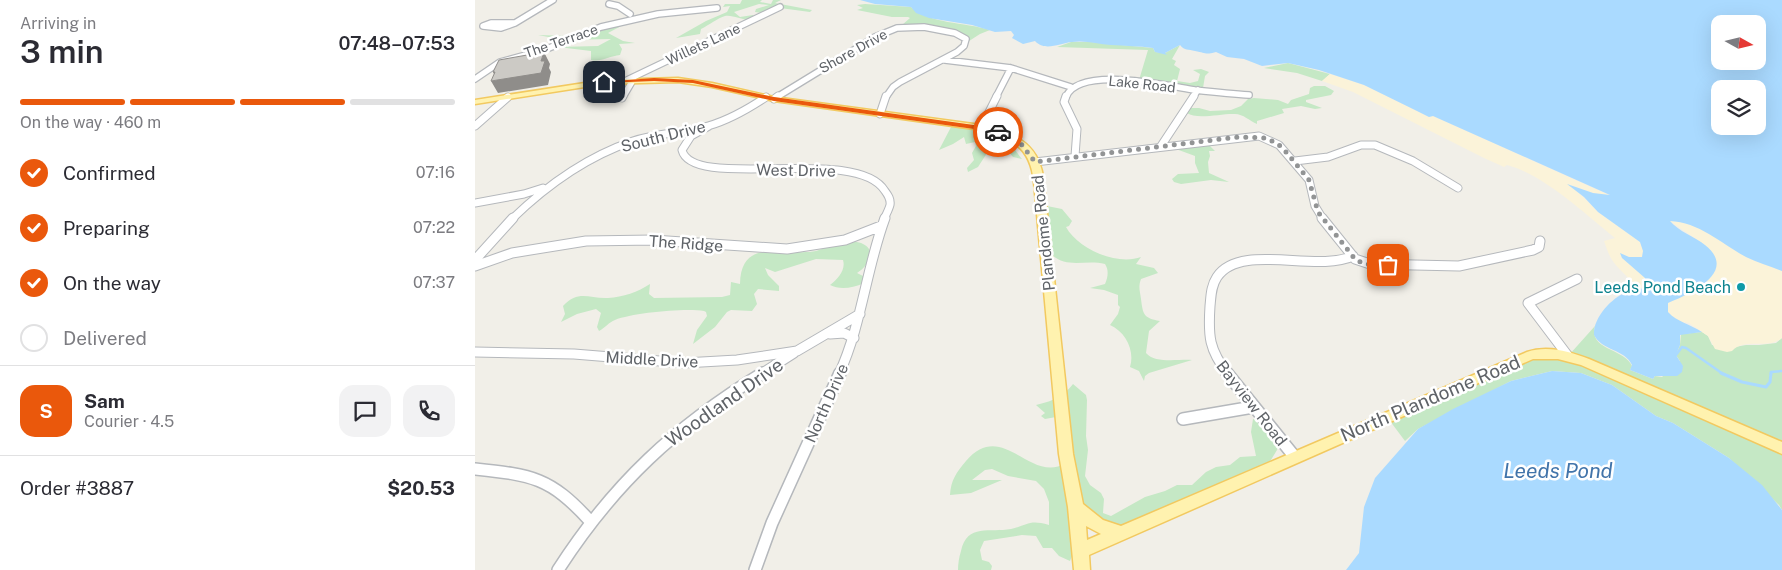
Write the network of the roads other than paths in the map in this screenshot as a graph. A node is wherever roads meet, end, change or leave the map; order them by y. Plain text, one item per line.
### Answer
1 (553, 0) edge
2 (609, 4) dead end
3 (780, 7) dead end
4 (717, 8) dead end
5 (630, 14) junction
6 (647, 15) junction
7 (623, 21) junction
8 (515, 23) junction
9 (945, 60) junction
10 (1011, 68) junction
11 (475, 79) edge
12 (630, 80) junction
13 (1071, 87) junction
14 (1198, 90) junction
15 (1249, 95) dead end
16 (508, 97) junction
17 (622, 98) dead end
18 (770, 98) junction
19 (475, 102) edge
20 (880, 114) junction
21 (475, 126) edge
22 (709, 126) junction
23 (981, 128) junction
24 (683, 130) junction
25 (691, 136) junction
26 (1161, 146) junction
27 (1075, 156) junction
28 (1295, 161) junction
29 (1035, 162) junction
30 (552, 183) junction
31 (1458, 188) dead end
32 (524, 194) junction
33 (533, 198) junction
34 (475, 203) edge
35 (880, 231) junction
36 (1540, 241) dead end
37 (488, 244) junction
38 (511, 253) junction
39 (1353, 256) junction
40 (475, 260) edge
41 (475, 266) edge
42 (1577, 279) dead end
43 (861, 314) junction
44 (825, 336) junction
45 (854, 338) junction
46 (797, 351) junction
47 (475, 352) edge
48 (1568, 356) junction
49 (1253, 407) junction
50 (1183, 419) dead end
51 (1782, 448) edge
52 (1294, 456) junction
53 (475, 469) edge
54 (1076, 507) junction
55 (590, 521) junction
56 (1124, 533) junction
57 (1082, 550) junction
58 (558, 570) edge
59 (755, 570) edge
60 (1082, 570) edge

1 - 8 street
2 - 5 street, The Terrace
3 - 12 street, Willets Lane
4 - 6 street, The Terrace
5 - 6 street, The Terrace
5 - 7 street, The Terrace
6 - 7 street, The Terrace
7 - 11 street, The Terrace
8 - 8 street
9 - 10 street
9 - 18 street, Shore Drive
9 - 20 street, Shore Drive
10 - 13 street
10 - 23 street
12 - 16 main road, Plandome Road
12 - 17 street
12 - 18 main road, Plandome Road
13 - 14 street, Lake Road
13 - 27 street
14 - 15 street, Lake Road
14 - 26 street, Lake Road
16 - 19 main road, Plandome Road
16 - 21 street
18 - 20 main road, Plandome Road
18 - 22 street, South Drive
20 - 23 main road, Plandome Road
22 - 24 street, South Drive
22 - 25 street
23 - 29 main road, Plandome Road
24 - 25 street
24 - 30 street, South Drive
25 - 35 street, West Drive
26 - 27 street
26 - 28 street
27 - 29 street
28 - 31 street
28 - 39 street
29 - 54 main road, Plandome Road
30 - 32 street
30 - 33 street, South Drive
32 - 33 street
32 - 34 street
33 - 37 street, South Drive
35 - 38 street, The Ridge
35 - 43 street, North Drive
36 - 39 street
37 - 38 street, The Ridge
37 - 40 street, South Drive
38 - 41 street, The Ridge
39 - 49 street, Bayview Road
42 - 48 street
43 - 44 street, Middle Drive
43 - 45 street, North Drive
44 - 45 street, Middle Drive
44 - 46 street, Middle Drive
45 - 59 street, North Drive
46 - 47 street, Middle Drive
46 - 55 street, Woodland Drive
48 - 51 main road, North Plandome Road
48 - 52 main road, North Plandome Road
49 - 50 street
49 - 52 street, Bayview Road
52 - 56 main road, North Plandome Road
53 - 55 street
54 - 56 main road
54 - 57 main road, Plandome Road
55 - 58 street, Woodland Drive
56 - 57 main road, North Plandome Road
57 - 60 main road, Plandome Road

